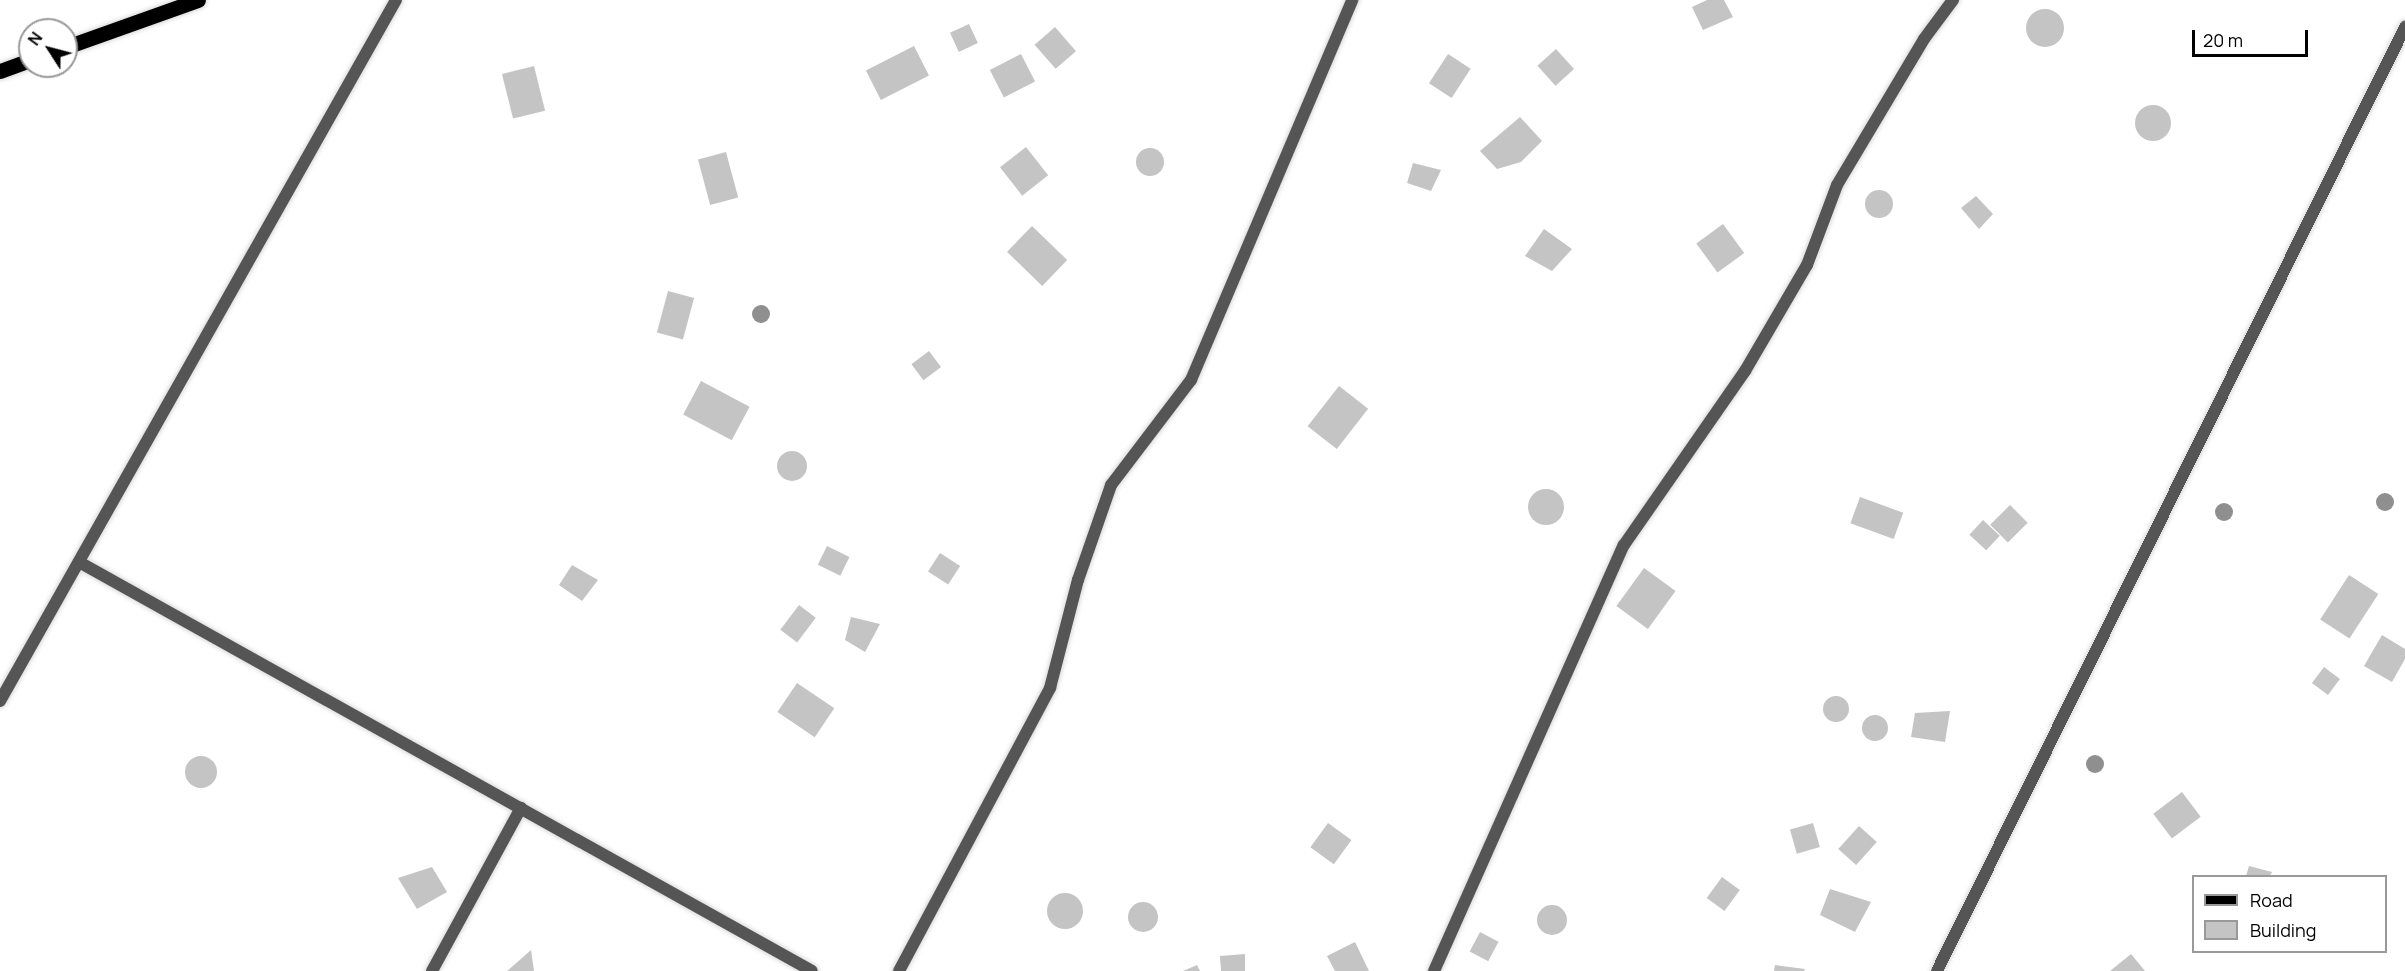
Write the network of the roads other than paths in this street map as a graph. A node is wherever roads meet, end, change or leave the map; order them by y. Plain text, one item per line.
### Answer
1 (198, 0) edge
2 (396, 0) edge
3 (1352, 0) edge
4 (1953, 0) edge
5 (2405, 27) edge
6 (78, 43) edge
7 (18, 64) edge
8 (0, 71) edge
9 (79, 562) junction
10 (0, 700) edge
11 (521, 808) junction
12 (432, 971) edge
13 (812, 971) edge
14 (899, 971) edge
15 (1434, 971) edge
16 (1937, 971) edge

1 - 6 main road
2 - 9 street
3 - 14 street
4 - 15 street
5 - 16 street
7 - 8 main road
9 - 10 street
9 - 11 street
11 - 12 street
11 - 13 street

